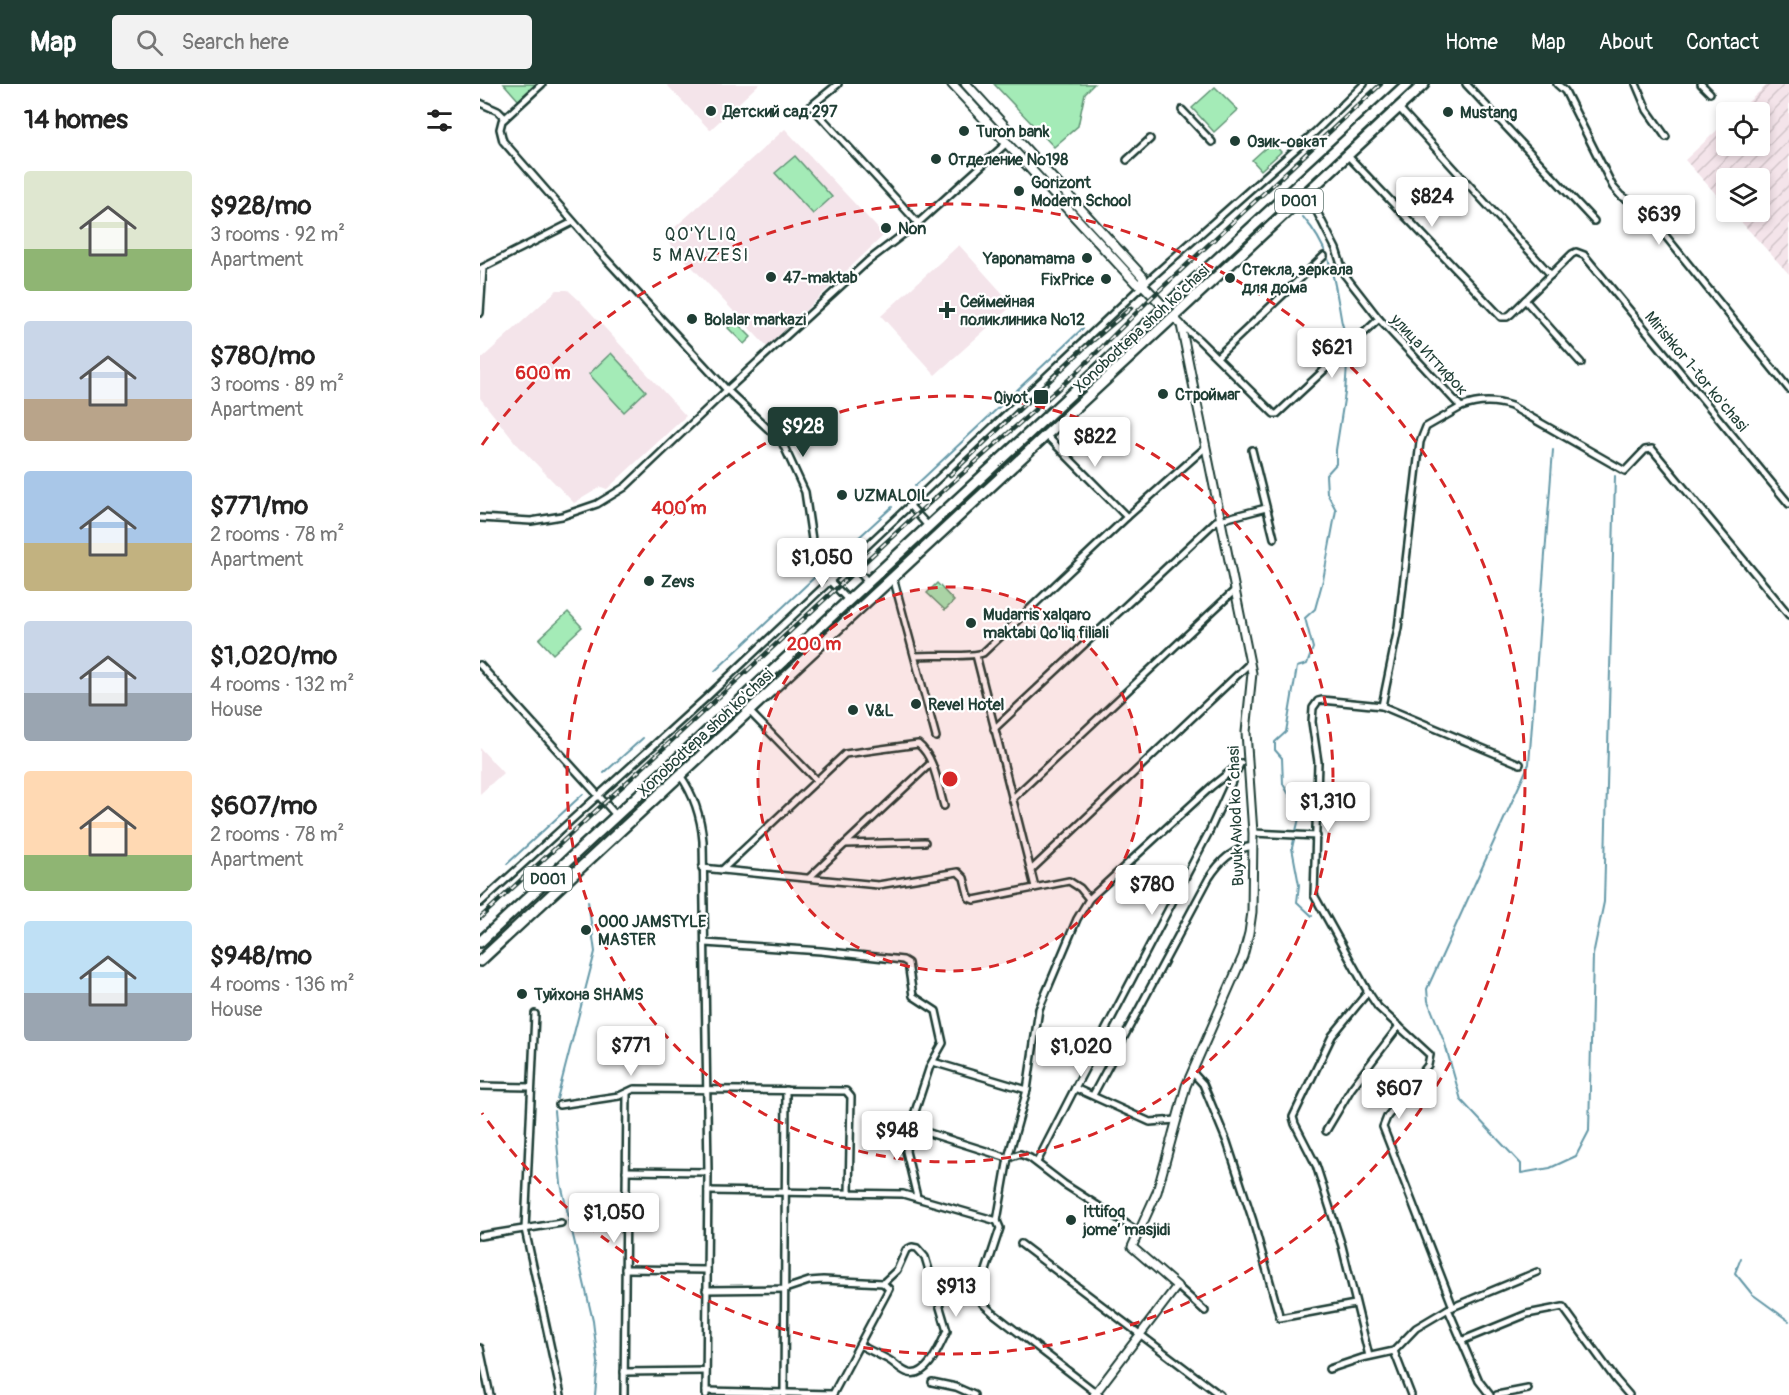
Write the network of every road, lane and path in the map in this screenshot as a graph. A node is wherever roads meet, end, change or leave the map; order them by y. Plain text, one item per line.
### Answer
1 (542, 84) edge
2 (838, 84) edge
3 (952, 84) edge
4 (966, 84) edge
5 (1364, 84) edge
6 (1407, 84) edge
7 (1424, 84) edge
8 (1466, 84) edge
9 (1557, 84) edge
10 (1636, 84) edge
11 (1701, 84) edge
12 (1710, 93) dead end
13 (480, 103) edge
14 (1399, 108) junction
15 (1182, 110) dead end
16 (505, 118) junction
17 (1014, 137) junction
18 (1666, 137) dead end
19 (1150, 139) dead end
20 (1212, 142) dead end
21 (1007, 143) junction
22 (1348, 156) junction
23 (1127, 160) dead end
24 (1304, 196) junction
25 (1594, 221) dead end
26 (573, 222) junction
27 (918, 223) junction
28 (1324, 256) dead end
29 (481, 268) edge
30 (1551, 275) junction
31 (1143, 285) junction
32 (1525, 300) junction
33 (1165, 308) junction
34 (480, 313) edge
35 (1379, 319) junction
36 (1177, 322) junction
37 (1217, 357) junction
38 (1581, 363) dead end
39 (1789, 389) edge
40 (727, 390) junction
41 (1461, 407) junction
42 (1047, 436) junction
43 (1206, 447) junction
44 (1252, 450) dead end
45 (974, 485) junction
46 (983, 495) junction
47 (1789, 504) edge
48 (910, 506) junction
49 (1266, 508) junction
50 (1127, 517) junction
51 (480, 518) edge
52 (1222, 519) junction
53 (929, 527) junction
54 (1274, 538) dead end
55 (851, 563) junction
56 (893, 577) junction
57 (830, 581) junction
58 (868, 582) junction
59 (1235, 590) junction
60 (849, 601) junction
61 (1789, 615) edge
62 (976, 655) junction
63 (915, 656) junction
64 (1250, 663) junction
65 (480, 665) edge
66 (1382, 706) junction
67 (749, 711) junction
68 (994, 729) junction
69 (936, 737) dead end
70 (1246, 755) junction
71 (931, 763) junction
72 (1241, 763) junction
73 (1520, 764) dead end
74 (680, 775) junction
75 (817, 781) junction
76 (599, 796) junction
77 (1012, 799) junction
78 (944, 806) dead end
79 (617, 815) junction
80 (1253, 833) junction
81 (1317, 836) junction
82 (925, 842) dead end
83 (846, 844) junction
84 (1253, 846) junction
85 (702, 868) junction
86 (722, 870) junction
87 (1031, 870) junction
88 (808, 878) junction
89 (1035, 887) junction
90 (1089, 899) junction
91 (480, 903) edge
92 (506, 918) junction
93 (516, 927) junction
94 (480, 942) edge
95 (705, 943) junction
96 (480, 960) edge
97 (1368, 992) junction
98 (535, 1014) dead end
99 (1399, 1026) junction
100 (933, 1062) junction
101 (1192, 1071) junction
102 (480, 1086) edge
103 (531, 1087) junction
104 (1075, 1088) junction
105 (707, 1089) junction
106 (786, 1090) junction
107 (1027, 1090) junction
108 (627, 1093) junction
109 (1093, 1095) junction
110 (558, 1105) dead end
111 (1177, 1119) junction
112 (910, 1127) junction
113 (1326, 1131) dead end
114 (1008, 1158) junction
115 (1036, 1162) junction
116 (626, 1171) junction
117 (708, 1172) junction
118 (708, 1191) junction
119 (786, 1192) junction
120 (849, 1193) junction
121 (917, 1197) junction
122 (997, 1221) junction
123 (561, 1223) dead end
124 (525, 1229) junction
125 (1139, 1232) junction
126 (480, 1236) edge
127 (1021, 1244) dead end
128 (625, 1269) junction
129 (707, 1270) junction
130 (1537, 1272) dead end
131 (883, 1283) junction
132 (1177, 1286) junction
133 (785, 1289) junction
134 (706, 1290) junction
135 (1355, 1304) junction
136 (1450, 1308) junction
137 (1205, 1311) dead end
138 (1140, 1336) junction
139 (1461, 1341) junction
140 (860, 1345) junction
141 (480, 1348) edge
142 (1394, 1351) junction
143 (1369, 1356) junction
144 (1329, 1369) dead end
145 (706, 1371) junction
146 (624, 1372) junction
147 (933, 1382) dead end
148 (1528, 1389) dead end
149 (706, 1393) edge
150 (784, 1394) edge
151 (1096, 1394) edge
152 (490, 1395) edge
153 (561, 1395) edge
154 (624, 1395) edge
155 (833, 1395) edge
156 (974, 1395) edge
157 (1220, 1395) edge
158 (1411, 1395) edge
159 (1490, 1395) edge
160 (1497, 1395) edge
161 (1629, 1395) edge

1 - 16 street
2 - 27 street
3 - 21 main road
4 - 17 main road
5 - 31 street
6 - 33 highway, Xonobodtepa shoh ko'chasi / D001
7 - 14 highway, Xonobodtepa shoh ko'chasi / D001
8 - 25 street
9 - 39 street
10 - 18 street
11 - 12 street
13 - 16 street
14 - 22 highway, Xonobodtepa shoh ko'chasi / D001
14 - 30 street
15 - 20 street
16 - 26 street
17 - 21 street
17 - 31 main road
19 - 23 street
21 - 27 street
21 - 31 main road
22 - 24 highway, Xonobodtepa shoh ko'chasi / D001
22 - 32 street
24 - 35 street, улица Иттифок
24 - 36 highway, Xonobodtepa shoh ko'chasi / D001
26 - 29 street
26 - 40 street
27 - 40 street
28 - 37 street
29 - 34 street
30 - 32 street
30 - 47 street, Mirishkor 1-tor ko'chasi
31 - 33 main road
31 - 48 street
32 - 38 street
33 - 36 highway
33 - 45 highway, Xonobodtepa shoh ko'chasi / D001
35 - 37 street
35 - 41 street, улица Иттифок
36 - 37 street
36 - 42 highway, Xonobodtepa shoh ko'chasi / D001
36 - 43 street, Buyuk Avlod koʻchasi
40 - 51 street
40 - 57 street
41 - 61 street, улица Иттифок
41 - 66 street
42 - 46 highway, Xonobodtepa shoh ko'chasi / D001
42 - 50 street
43 - 50 street
43 - 52 street, Buyuk Avlod koʻchasi
44 - 49 street
45 - 46 highway
45 - 53 highway, Xonobodtepa shoh ko'chasi / D001
46 - 56 highway, Xonobodtepa shoh ko'chasi / D001
48 - 53 street
48 - 55 street
49 - 52 street
49 - 54 street
50 - 62 street
52 - 59 street, Buyuk Avlod koʻchasi
52 - 68 street
53 - 58 highway, Xonobodtepa shoh ko'chasi / D001
55 - 57 street
55 - 58 street
56 - 63 street
56 - 67 highway, Xonobodtepa shoh ko'chasi / D001
57 - 60 street
57 - 76 street
58 - 60 highway, Xonobodtepa shoh ko'chasi / D001
59 - 64 street, Buyuk Avlod koʻchasi
59 - 77 street
60 - 79 highway, Xonobodtepa shoh ko'chasi / D001
62 - 63 street
62 - 68 street
63 - 69 street
64 - 70 street, Buyuk Avlod koʻchasi
64 - 87 street
65 - 76 street
66 - 73 street
66 - 81 street
67 - 74 highway, Xonobodtepa shoh ko'chasi / D001
67 - 75 street
68 - 77 street
70 - 72 street
70 - 80 street, Buyuk Avlod koʻchasi
71 - 75 street
71 - 78 street
71 - 83 street
72 - 90 street
72 - 104 street
74 - 85 street
74 - 93 highway, Xonobodtepa shoh ko'chasi / D001
75 - 86 street
76 - 79 street
76 - 91 street
77 - 87 street
79 - 92 highway, Xonobodtepa shoh ko'chasi / D001
80 - 81 street
80 - 84 street, Buyuk Avlod koʻchasi
81 - 97 street
82 - 83 street
83 - 88 street
84 - 101 street, Buyuk Avlod koʻchasi
84 - 109 street
85 - 86 street
85 - 95 street
86 - 88 street
87 - 89 street
88 - 89 street
89 - 90 street
90 - 107 street
92 - 93 highway
92 - 94 highway, Xonobodtepa shoh ko'chasi / D001
93 - 96 highway, Xonobodtepa shoh ko'chasi / D001
95 - 100 street
95 - 105 street
97 - 99 street
97 - 135 street
98 - 103 street
99 - 113 street
99 - 136 street
100 - 107 street
100 - 112 street
101 - 111 street, Buyuk Avlod koʻchasi
101 - 135 street
102 - 103 street
103 - 124 street
104 - 109 street
104 - 115 street
105 - 106 street
105 - 108 street
105 - 117 street
106 - 119 street
106 - 120 street
107 - 114 street
108 - 110 street
108 - 116 street
109 - 111 street
111 - 125 street, Buyuk Avlod koʻchasi
112 - 114 street
112 - 121 street
114 - 115 street
114 - 122 street
115 - 125 street
116 - 117 street
116 - 128 street
117 - 118 street
118 - 119 street
118 - 129 street
119 - 120 street
119 - 133 street
120 - 121 street
121 - 122 street
122 - 151 street
123 - 124 street
124 - 126 street
124 - 153 street
125 - 132 street, Buyuk Avlod koʻchasi
127 - 138 street
128 - 129 street
128 - 146 street
129 - 134 street
130 - 136 street
131 - 133 street
131 - 140 street
131 - 140 street
132 - 137 street
132 - 138 street
133 - 134 street
133 - 150 street
134 - 145 street
135 - 143 street
136 - 139 street
136 - 142 street
138 - 151 street
138 - 157 street
139 - 159 street
139 - 161 street
140 - 155 street
141 - 152 street
142 - 143 street
142 - 158 street
143 - 144 street
145 - 146 street
145 - 149 street
146 - 154 street
147 - 156 street
148 - 160 street
149 - 150 street
150 - 155 street

